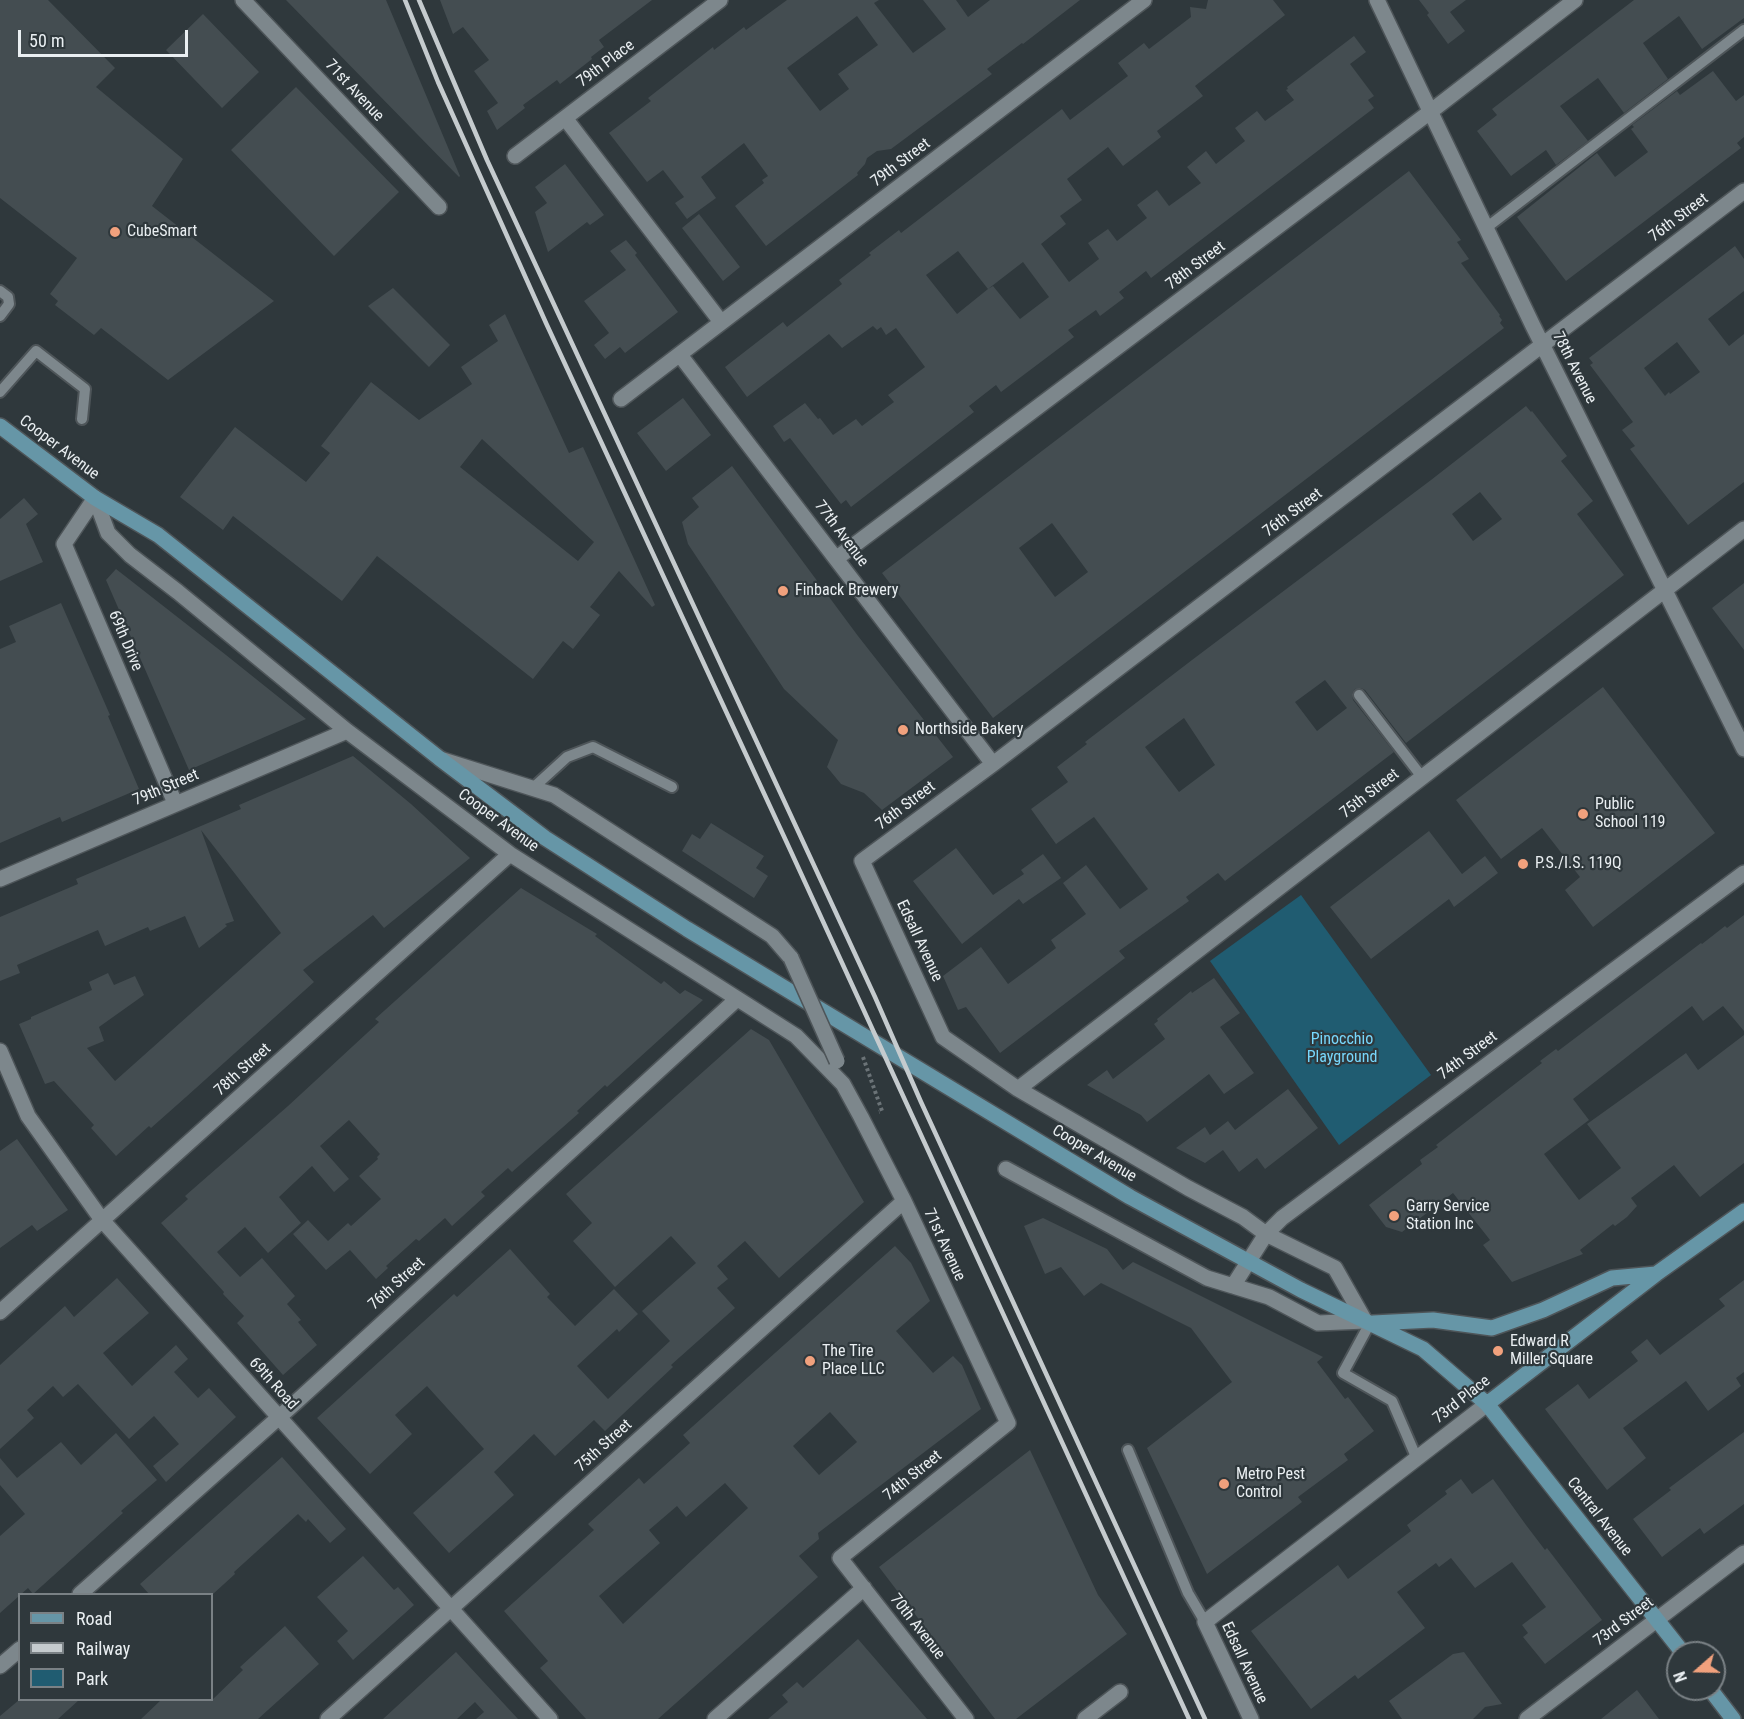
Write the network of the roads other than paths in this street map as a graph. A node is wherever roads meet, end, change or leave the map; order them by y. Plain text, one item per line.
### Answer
1 (243, 0) edge
2 (720, 0) edge
3 (1144, 0) edge
4 (1377, 0) edge
5 (1575, 0) edge
6 (1744, 30) edge
7 (1430, 112) junction
8 (565, 118) junction
9 (515, 156) dead end
10 (1744, 191) edge
11 (439, 207) dead end
12 (1486, 228) junction
13 (0, 291) edge
14 (0, 316) edge
15 (721, 322) junction
16 (1542, 345) junction
17 (681, 355) junction
18 (0, 392) edge
19 (621, 399) dead end
20 (82, 419) dead end
21 (0, 426) edge
22 (95, 498) junction
23 (1744, 529) edge
24 (837, 558) junction
25 (1665, 589) junction
26 (1359, 695) dead end
27 (347, 730) junction
28 (1744, 749) edge
29 (439, 758) junction
30 (993, 764) junction
31 (1422, 777) junction
32 (672, 787) dead end
33 (533, 788) junction
34 (175, 803) junction
35 (510, 854) junction
36 (862, 861) joint
37 (1744, 873) edge
38 (0, 879) edge
39 (737, 999) junction
40 (943, 1037) joint
41 (0, 1051) edge
42 (843, 1084) junction
43 (1018, 1089) junction
44 (1006, 1168) dead end
45 (904, 1201) junction
46 (1744, 1211) edge
47 (102, 1221) junction
48 (1266, 1234) junction
49 (1248, 1262) junction
50 (1656, 1274) junction
51 (1233, 1286) junction
52 (0, 1312) edge
53 (1368, 1322) junction
54 (1487, 1404) junction
55 (279, 1417) junction
56 (1008, 1423) joint
57 (1128, 1450) dead end
58 (1417, 1459) junction
59 (1744, 1553) edge
60 (840, 1558) joint
61 (864, 1588) junction
62 (81, 1593) edge
63 (450, 1608) junction
64 (1657, 1619) junction
65 (1205, 1622) junction
66 (1674, 1641) edge
67 (18, 1651) edge
68 (0, 1666) edge
69 (1120, 1692) dead end
70 (1719, 1701) edge
71 (328, 1719) edge
72 (550, 1719) edge
73 (715, 1719) edge
74 (966, 1719) edge
75 (1085, 1719) edge
76 (1251, 1719) edge
77 (1527, 1719) edge
78 (1733, 1719) edge

1 - 11 street, 71st Avenue
2 - 8 street, 79th Place
3 - 15 street, 79th Street
4 - 7 street, 78th Avenue
5 - 7 street, 78th Street
6 - 12 lane
7 - 12 street, 78th Avenue
7 - 24 street, 78th Street
8 - 9 street, 79th Place
8 - 15 street
10 - 16 street, 76th Street
12 - 16 street, 78th Avenue
13 - 14 lane
15 - 17 street, 79th Street
16 - 25 street, 78th Avenue
16 - 30 street, 76th Street
17 - 19 street, 79th Street
17 - 24 street, 77th Avenue
18 - 20 lane
21 - 22 main road, Cooper Avenue
22 - 27 street, Cooper Avenue
22 - 29 main road, Cooper Avenue
22 - 34 street, 69th Drive
23 - 25 street, 75th Street
24 - 30 street, 77th Avenue
25 - 28 street, 78th Avenue
25 - 31 street, 75th Street
26 - 31 lane
27 - 34 street, 79th Street
27 - 35 street, Cooper Avenue
29 - 33 street, Cooper Avenue
29 - 49 main road, Cooper Avenue
30 - 36 street, 76th Street
31 - 43 street, 75th Street
32 - 33 lane
33 - 42 street, Cooper Avenue, bridge
34 - 38 street, 79th Street
35 - 39 street, Cooper Avenue
35 - 47 street, 78th Street
36 - 40 street, Edsall Avenue
37 - 48 street, 74th Street
39 - 42 street, Cooper Avenue
39 - 55 street, 76th Street
40 - 43 street, Cooper Avenue
41 - 47 street, 69th Road
42 - 45 street, 71st Avenue
43 - 48 street, Cooper Avenue
44 - 51 street, Cooper Avenue
45 - 56 street, 71st Avenue
45 - 63 street, 75th Street
46 - 50 main road, 73rd Place
47 - 52 street, 78th Street
47 - 55 street, 69th Road
48 - 49 street, 74th Street
48 - 53 street, Cooper Avenue
49 - 51 street, 74th Street
49 - 53 main road, Cooper Avenue
50 - 53 main road
50 - 54 main road, 73rd Place
51 - 53 street, Cooper Avenue
53 - 54 main road, Cooper Avenue
53 - 58 lane
54 - 58 street, 73rd Place
54 - 64 main road, Central Avenue
55 - 62 street, 76th Street
55 - 63 street, 69th Road
56 - 60 street, 74th Street
57 - 65 lane
58 - 65 street, 73rd Place
59 - 64 street, 73rd Street
60 - 61 street, 70th Avenue
61 - 73 street
61 - 74 street, 70th Avenue
63 - 71 street, 75th Street
63 - 72 street, 69th Road
64 - 66 main road, Central Avenue
64 - 77 street, 73rd Street
65 - 76 street, Edsall Avenue
67 - 68 street
69 - 75 street
70 - 78 main road

